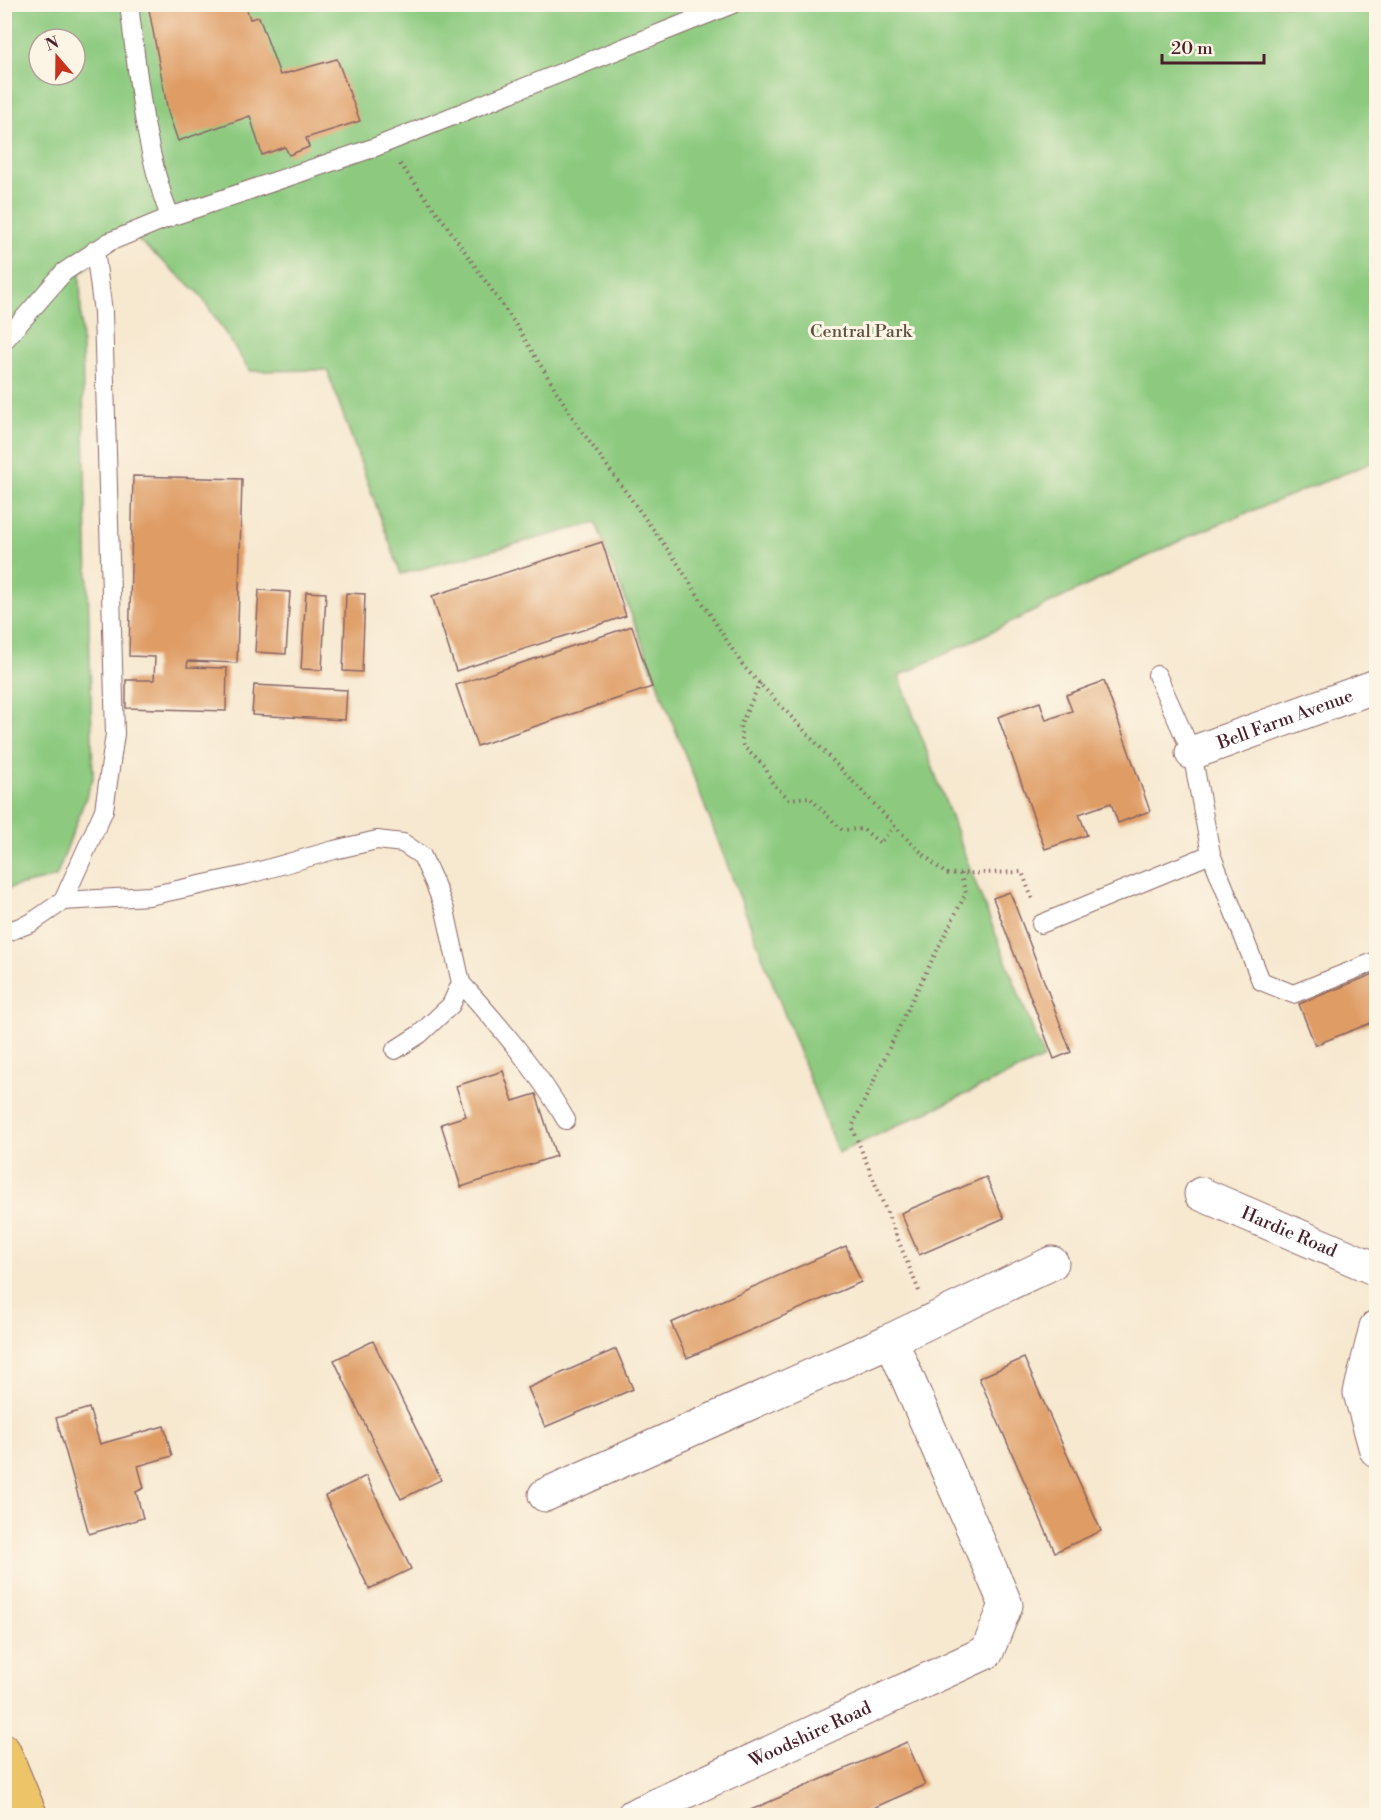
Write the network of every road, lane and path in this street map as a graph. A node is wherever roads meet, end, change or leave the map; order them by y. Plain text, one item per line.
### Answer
1 (129, 4) edge
2 (733, 4) edge
3 (381, 144) junction
4 (170, 217) junction
5 (95, 250) junction
6 (4, 341) edge
7 (1157, 675) dead end
8 (760, 683) junction
9 (1377, 686) edge
10 (1192, 753) junction
11 (894, 826) junction
12 (1211, 854) junction
13 (960, 873) junction
14 (63, 901) junction
15 (1041, 924) joint
16 (4, 933) edge
17 (1377, 961) edge
18 (461, 983) junction
19 (395, 1050) dead end
20 (566, 1120) dead end
21 (1201, 1194) dead end
22 (1052, 1263) dead end
23 (1377, 1269) edge
24 (930, 1321) junction
25 (1377, 1327) edge
26 (891, 1340) junction
27 (1377, 1450) edge
28 (545, 1495) dead end
29 (4, 1751) edge
30 (31, 1815) edge
31 (633, 1815) edge

1 - 4 lane
2 - 3 lane
3 - 4 lane
3 - 8 path
4 - 5 lane
5 - 6 lane
5 - 14 lane
7 - 10 lane
8 - 11 path
8 - 11 path
9 - 10 street, Bell Farm Avenue
10 - 12 lane
11 - 13 path
12 - 15 lane
12 - 17 lane
13 - 15 path
13 - 24 path
14 - 16 lane
14 - 18 lane
18 - 19 lane
18 - 20 lane
21 - 23 street, Hardie Road
22 - 24 street
24 - 26 street
25 - 27 street
26 - 28 street
26 - 31 street, Woodshire Road
29 - 30 main road

